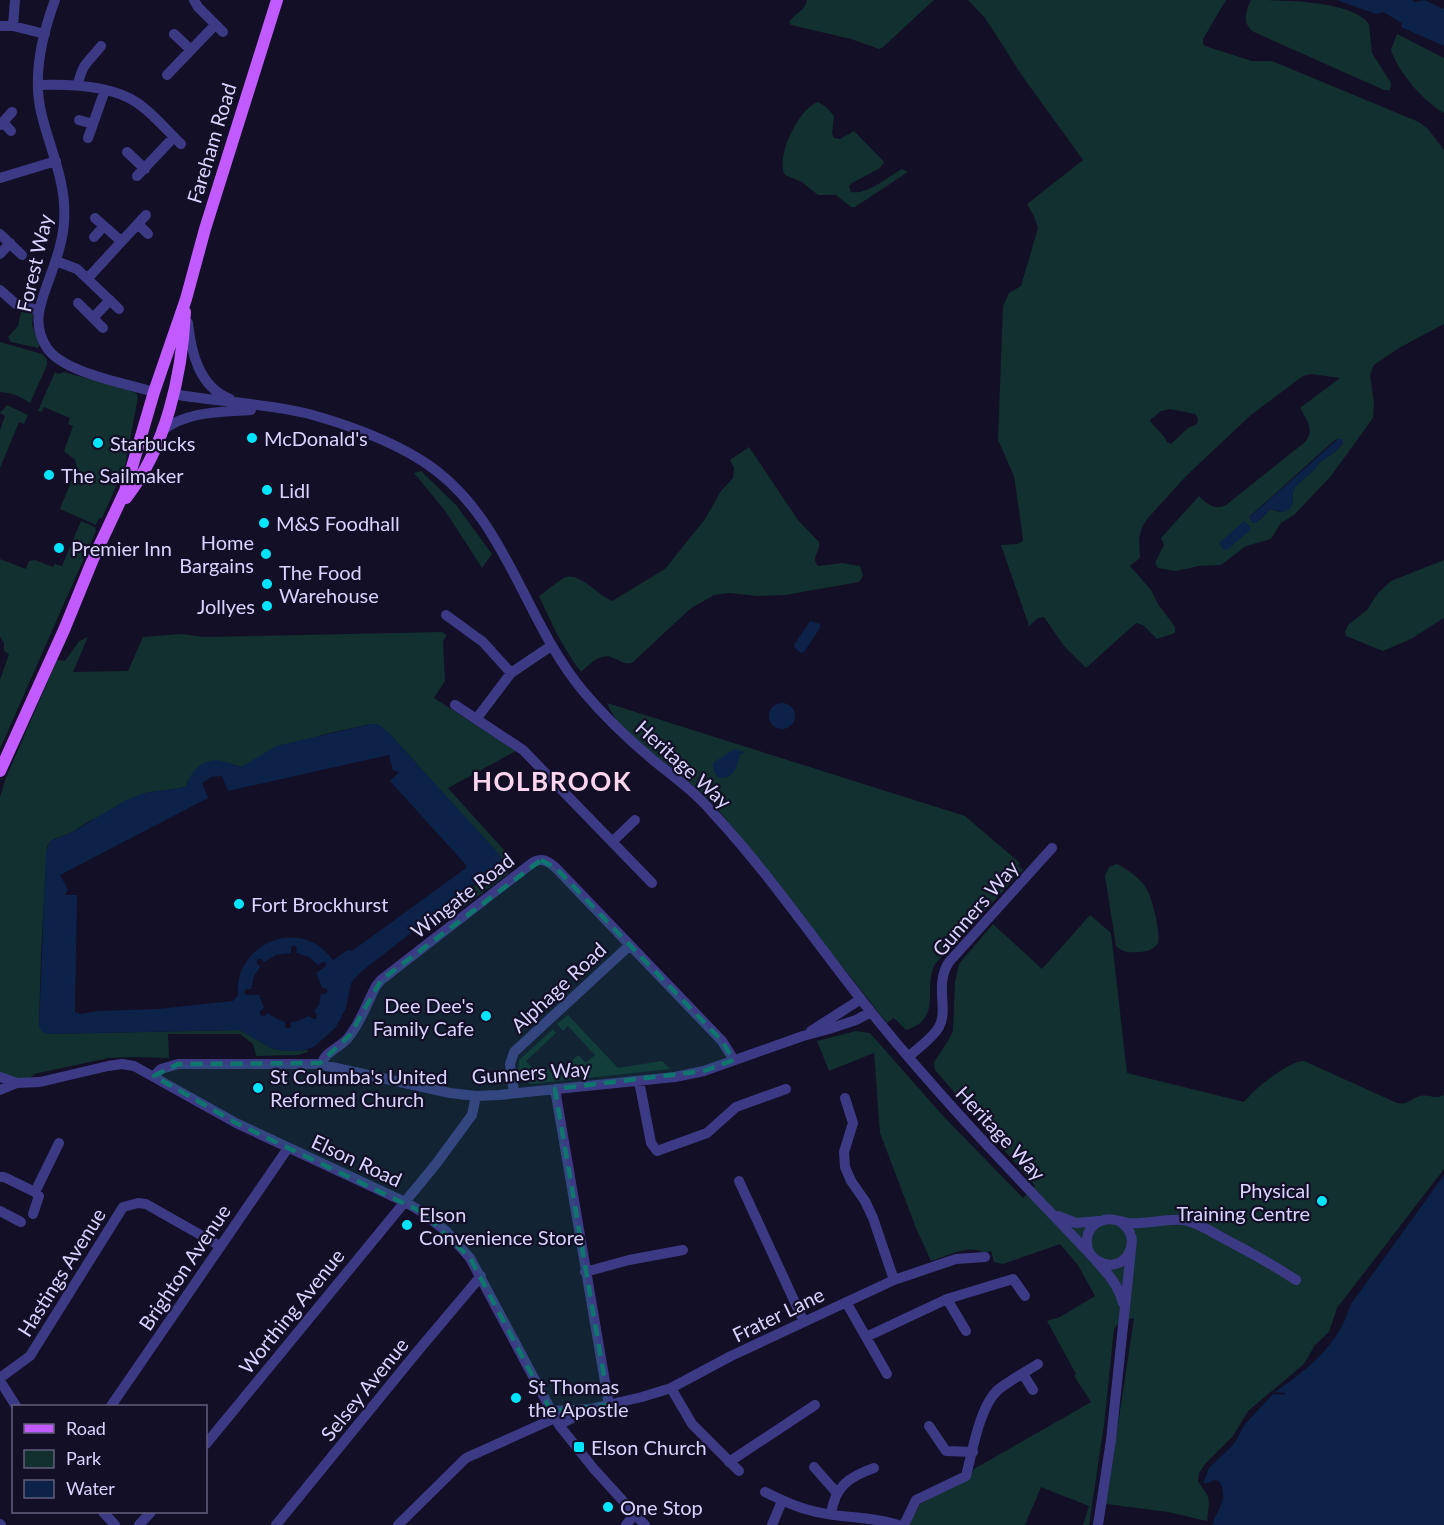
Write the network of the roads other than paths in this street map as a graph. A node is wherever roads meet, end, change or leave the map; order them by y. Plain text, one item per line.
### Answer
1 (15, 0) edge
2 (55, 0) edge
3 (194, 0) edge
4 (277, 0) edge
5 (0, 26) edge
6 (13, 26) junction
7 (45, 34) junction
8 (174, 34) dead end
9 (101, 46) dead end
10 (80, 50) dead end
11 (191, 50) junction
12 (90, 58) junction
13 (175, 66) junction
14 (167, 75) dead end
15 (185, 75) dead end
16 (78, 84) junction
17 (39, 85) junction
18 (105, 90) junction
19 (12, 112) dead end
20 (79, 120) dead end
21 (1, 124) edge
22 (93, 124) junction
23 (11, 131) dead end
24 (88, 138) dead end
25 (127, 152) dead end
26 (56, 161) junction
27 (0, 178) edge
28 (146, 215) dead end
29 (95, 218) dead end
30 (138, 224) junction
31 (104, 226) junction
32 (0, 234) edge
33 (148, 234) dead end
34 (93, 237) dead end
35 (121, 241) junction
36 (10, 243) junction
37 (0, 254) edge
38 (22, 255) dead end
39 (56, 261) junction
40 (88, 278) junction
41 (0, 290) edge
42 (186, 299) junction
43 (110, 300) junction
44 (78, 303) dead end
45 (119, 309) dead end
46 (38, 310) junction
47 (185, 313) junction
48 (93, 318) junction
49 (103, 328) dead end
50 (154, 392) junction
51 (172, 394) junction
52 (243, 404) junction
53 (276, 409) junction
54 (162, 431) junction
55 (125, 491) junction
56 (118, 507) junction
57 (446, 615) dead end
58 (551, 646) junction
59 (511, 673) junction
60 (455, 705) dead end
61 (477, 718) junction
62 (0, 771) edge
63 (634, 820) dead end
64 (612, 842) junction
65 (1052, 848) dead end
66 (652, 883) dead end
67 (630, 945) junction
68 (861, 999) junction
69 (871, 1012) junction
70 (803, 1036) junction
71 (908, 1057) junction
72 (734, 1060) junction
73 (321, 1064) junction
74 (154, 1076) junction
75 (0, 1077) edge
76 (639, 1081) junction
77 (17, 1083) junction
78 (555, 1089) junction
79 (786, 1089) dead end
80 (0, 1090) edge
81 (514, 1093) junction
82 (476, 1096) junction
83 (858, 1099) dead end
84 (59, 1143) dead end
85 (288, 1148) junction
86 (0, 1177) edge
87 (739, 1181) dead end
88 (35, 1192) junction
89 (405, 1202) junction
90 (1041, 1203) junction
91 (0, 1211) edge
92 (33, 1214) dead end
93 (1100, 1221) junction
94 (1119, 1221) junction
95 (21, 1222) dead end
96 (1158, 1222) junction
97 (1132, 1245) junction
98 (220, 1246) junction
99 (683, 1250) dead end
100 (985, 1257) dead end
101 (1093, 1258) junction
102 (585, 1272) junction
103 (481, 1276) junction
104 (894, 1280) junction
105 (1296, 1280) dead end
106 (1025, 1296) dead end
107 (947, 1299) junction
108 (846, 1302) junction
109 (1124, 1309) junction
110 (804, 1322) junction
111 (966, 1331) dead end
112 (866, 1337) junction
113 (1038, 1364) dead end
114 (887, 1374) dead end
115 (1023, 1374) junction
116 (0, 1379) edge
117 (671, 1388) junction
118 (1033, 1390) dead end
119 (15, 1405) edge
120 (112, 1405) edge
121 (609, 1405) junction
122 (815, 1405) dead end
123 (590, 1408) junction
124 (555, 1418) junction
125 (929, 1426) dead end
126 (207, 1443) edge
127 (973, 1452) junction
128 (729, 1462) junction
129 (814, 1467) dead end
130 (874, 1468) dead end
131 (739, 1471) dead end
132 (765, 1492) dead end
133 (836, 1492) junction
134 (782, 1501) junction
135 (104, 1513) edge
136 (150, 1513) edge
137 (634, 1514) junction
138 (831, 1514) junction
139 (849, 1520) edge
140 (116, 1525) edge
141 (139, 1525) edge
142 (276, 1525) edge
143 (398, 1525) edge
144 (626, 1525) edge
145 (645, 1525) edge
146 (772, 1525) edge
147 (898, 1525) edge
148 (904, 1525) edge
149 (1098, 1525) edge

1 - 6 street
2 - 7 street, Forest Way
3 - 11 street
4 - 42 main road, Fareham Road
5 - 6 street
6 - 7 street
7 - 17 street, Forest Way
8 - 11 street
9 - 12 street
10 - 12 street
11 - 13 street
12 - 16 street
13 - 14 street
13 - 15 street
16 - 17 street
16 - 18 street
17 - 26 street, Forest Way
18 - 22 street
18 - 25 street
19 - 21 street
20 - 22 street
21 - 23 street
22 - 24 street
26 - 27 street
26 - 39 street, Forest Way
28 - 30 street
29 - 31 street
30 - 33 street
30 - 35 street
31 - 34 street
31 - 35 street
32 - 36 street
35 - 40 street
36 - 37 street
36 - 38 street
39 - 40 street
39 - 46 street, Forest Way
40 - 43 street
41 - 46 street
42 - 47 main road, Fareham Road
42 - 50 main road, Fareham Road
42 - 52 street, Heritage Way
43 - 45 street
43 - 48 street
44 - 48 street
46 - 50 street, Forest Way
47 - 50 main road
47 - 51 main road, Fareham Road
48 - 49 street
50 - 51 main road
50 - 55 main road, Fareham Road
51 - 52 street, Heritage Way
51 - 54 main road, Fareham Road
51 - 55 main road
52 - 53 street, Heritage Way
53 - 54 street, Heritage Way
53 - 58 street, Heritage Way
54 - 56 main road, Fareham Road
55 - 56 main road, Fareham Road
56 - 62 main road, Fareham Road
57 - 59 street
58 - 59 street
58 - 68 street, Heritage Way
59 - 61 street
60 - 61 street
61 - 64 street
63 - 64 street
64 - 66 street
65 - 71 street, Gunners Way
67 - 72 street, Wingate Road
67 - 73 street, Wingate Road
67 - 81 street, Alphage Road
68 - 69 street, Heritage Way
68 - 70 street, Gunners Way
69 - 70 street, Gunners Way
69 - 71 street, Heritage Way
70 - 72 street, Gunners Way
71 - 90 street, Heritage Way
72 - 76 street, Gunners Way
73 - 74 street, Gunners Way
73 - 82 street, Gunners Way
74 - 77 street, Elson Road
74 - 85 street, Elson Road
75 - 77 street, Elson Road
76 - 78 street, Gunners Way
76 - 79 street
77 - 80 street, Elson Road
78 - 81 street, Gunners Way
78 - 102 street
81 - 82 street, Gunners Way
82 - 89 street, Worthing Avenue
83 - 104 street
84 - 88 street
85 - 89 street, Elson Road
85 - 98 street, Brighton Avenue
86 - 88 street
87 - 110 street
88 - 92 street
89 - 103 street, Elson Road
89 - 126 street, Worthing Avenue
90 - 93 street, Heritage Way
90 - 101 street, Heritage Way
91 - 95 street
93 - 94 street
93 - 101 street
94 - 96 street
94 - 97 street
96 - 97 street
96 - 105 street
97 - 101 street
97 - 109 street, Heritage Way
98 - 116 street, Hastings Avenue
98 - 120 street, Brighton Avenue
99 - 102 street
100 - 104 street, Frater Lane
101 - 109 street, Heritage Way
102 - 121 street
103 - 124 street, Elson Road
103 - 142 street, Selsey Avenue
104 - 108 street, Frater Lane
106 - 107 street
107 - 111 street
107 - 112 street
108 - 110 street, Frater Lane
108 - 112 street
109 - 149 street, Heritage Way
110 - 117 street, Frater Lane
112 - 114 street
113 - 115 street
115 - 118 street
115 - 127 street
116 - 119 street
117 - 121 street, Frater Lane
117 - 128 street
121 - 123 street, Frater Lane
122 - 128 street
123 - 124 street, Frater Lane
123 - 124 street, Frater Lane
124 - 137 street, Elson Road
124 - 143 street
125 - 127 street
127 - 148 street
128 - 131 street
129 - 133 street
130 - 133 street
132 - 134 street
133 - 138 street
134 - 138 street
134 - 146 street
135 - 140 street
136 - 141 street
137 - 144 street
137 - 145 street, Elson Road
138 - 139 street
139 - 147 street

